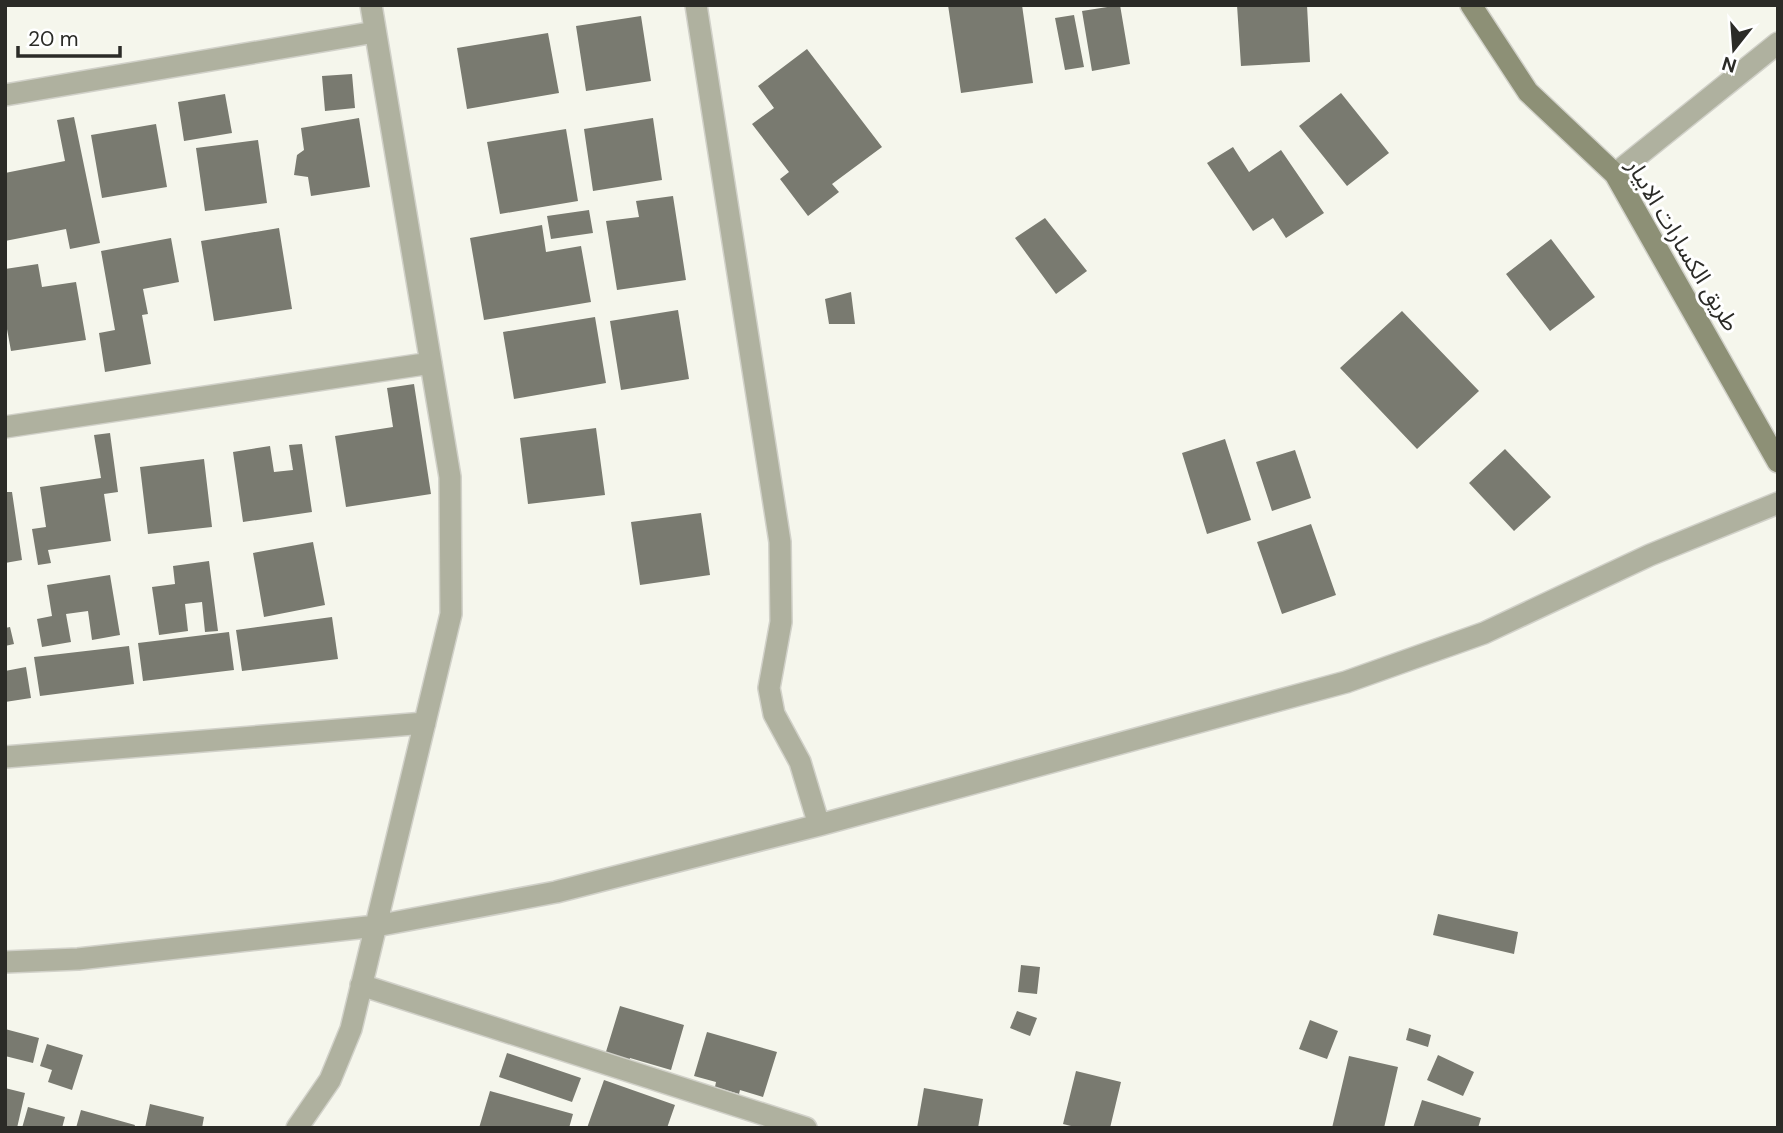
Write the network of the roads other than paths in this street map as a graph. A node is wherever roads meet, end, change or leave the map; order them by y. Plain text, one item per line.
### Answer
1 (371, 5) edge
2 (696, 5) edge
3 (1471, 5) edge
4 (375, 32) junction
5 (1778, 43) edge
6 (5, 96) edge
7 (1615, 174) junction
8 (431, 363) junction
9 (5, 427) edge
10 (1778, 462) edge
11 (1778, 503) edge
12 (425, 723) junction
13 (5, 757) edge
14 (819, 825) junction
15 (376, 926) junction
16 (5, 962) edge
17 (361, 985) junction
18 (297, 1128) edge
19 (806, 1128) edge

1 - 4 street
2 - 14 street
3 - 7 street, طريق الكسارات الابيار
4 - 6 street
4 - 8 street
5 - 7 street
7 - 10 street, طريق الكسارات الابيار
8 - 9 street
8 - 12 street
11 - 14 street
12 - 13 street
12 - 15 street
14 - 15 street
15 - 16 street
15 - 17 street
17 - 18 street
17 - 19 street

